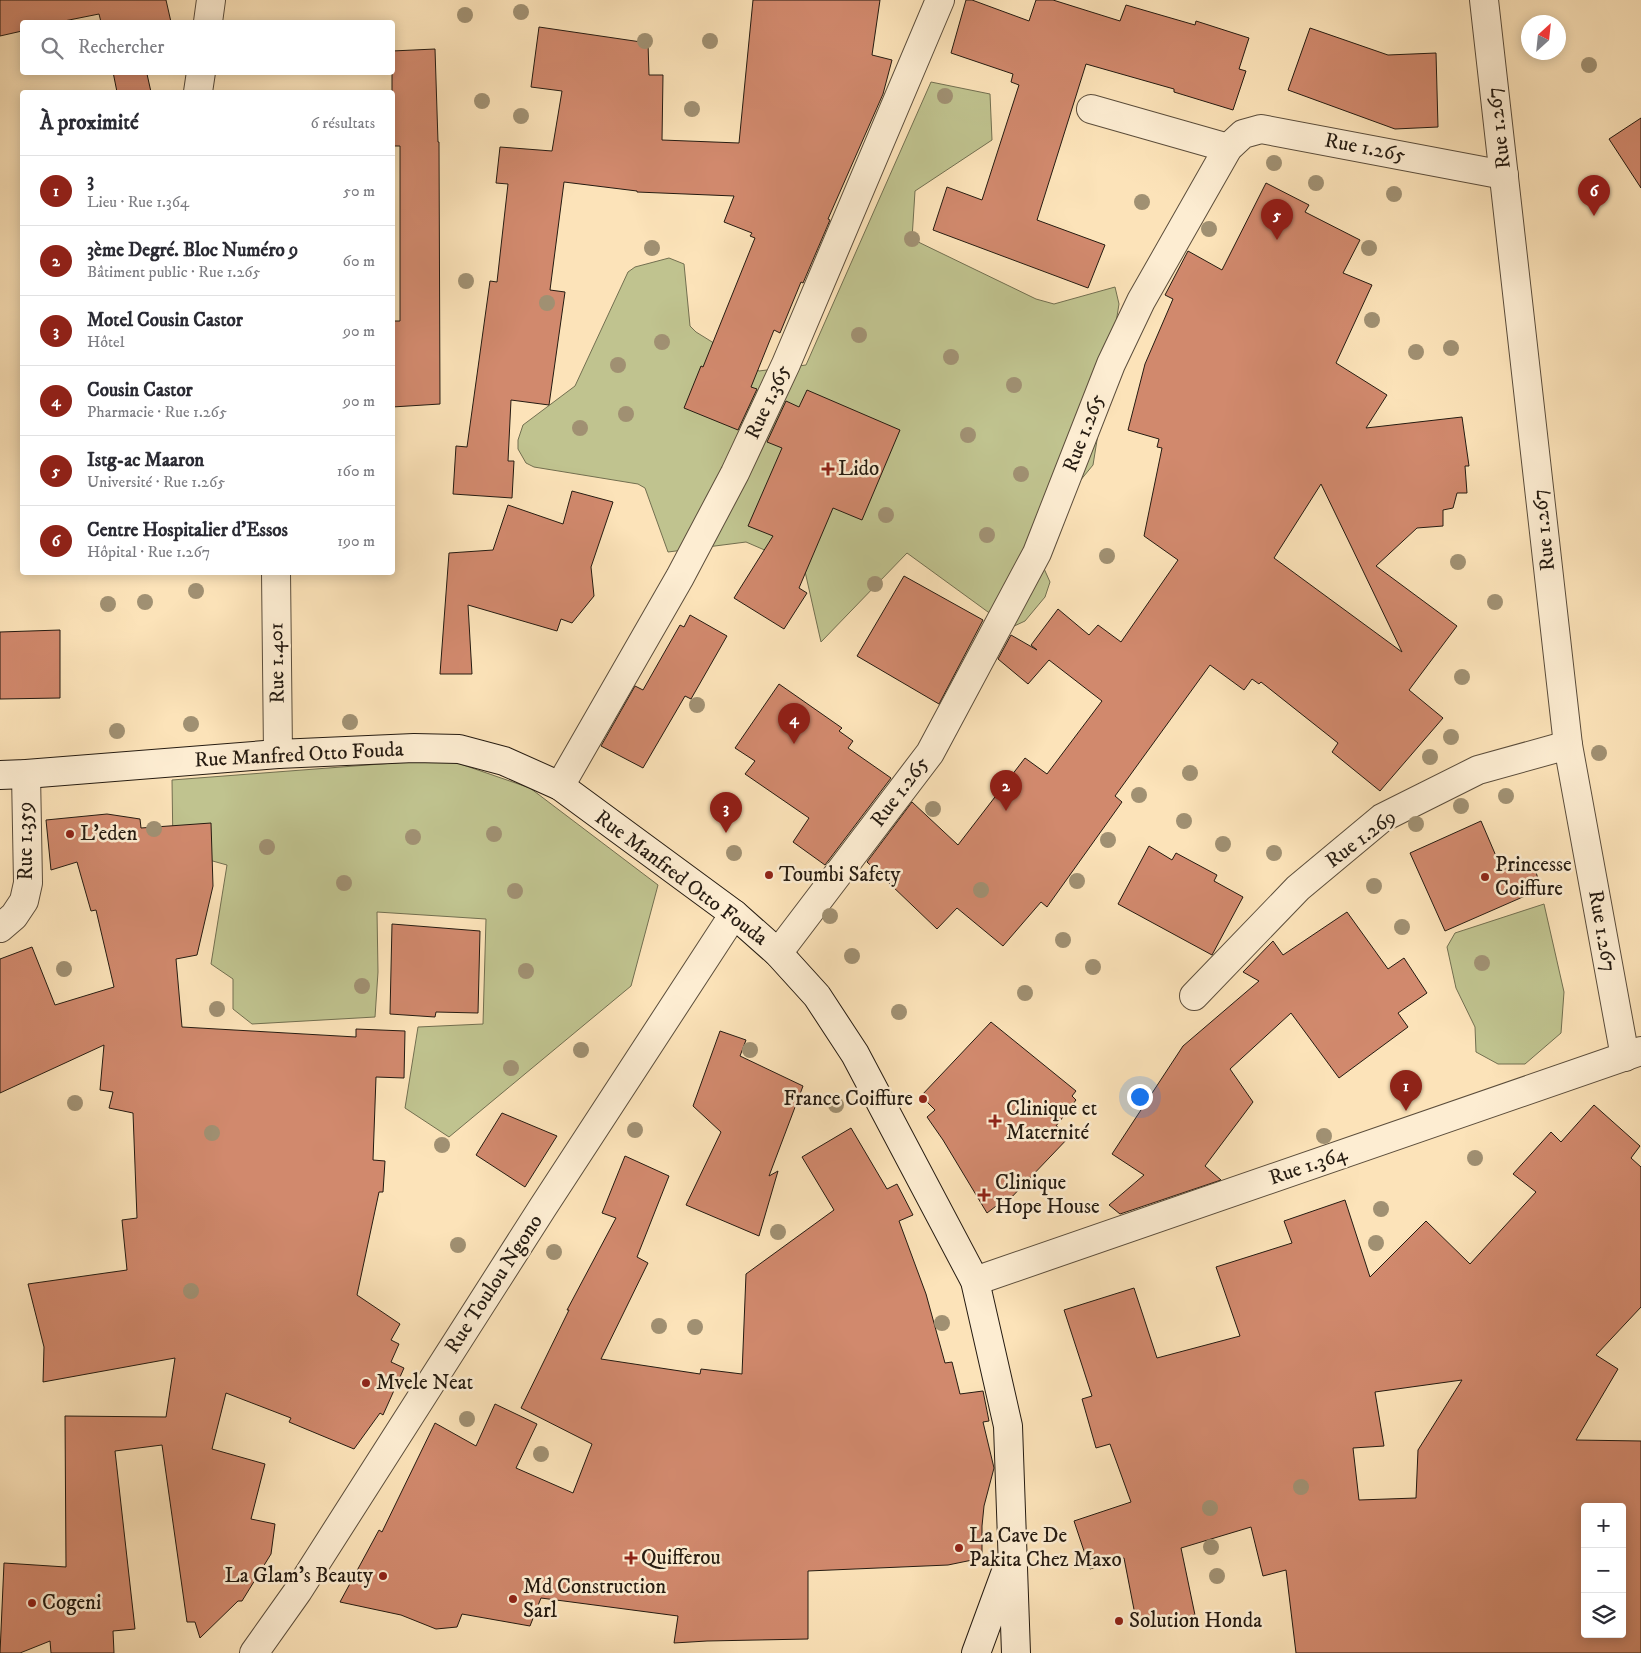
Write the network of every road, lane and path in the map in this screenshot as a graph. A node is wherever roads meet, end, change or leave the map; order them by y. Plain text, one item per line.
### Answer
1 (211, 0) edge
2 (940, 0) edge
3 (1484, 0) edge
4 (208, 20) edge
5 (201, 75) edge
6 (198, 90) edge
7 (1091, 108) dead end
8 (1228, 148) junction
9 (1504, 175) junction
10 (276, 575) edge
11 (1568, 745) junction
12 (278, 754) junction
13 (13, 774) edge
14 (560, 786) junction
15 (734, 914) junction
16 (0, 928) edge
17 (778, 953) junction
18 (1194, 996) dead end
19 (1633, 1054) edge
20 (975, 1280) junction
21 (1013, 1551) junction
22 (254, 1653) edge
23 (976, 1653) edge
24 (1016, 1653) edge

1 - 4 street
2 - 14 street, Rue 1.365
3 - 9 street, Rue 1.267
5 - 6 street
7 - 8 street
8 - 9 street, Rue 1.265
8 - 17 street, Rue 1.265
9 - 11 street, Rue 1.267
10 - 12 street, Rue 1.401
11 - 18 street, Rue 1.269
11 - 19 street, Rue 1.267
12 - 13 street, Rue Manfred Otto Fouda
12 - 14 street, Rue Manfred Otto Fouda
13 - 16 street, Rue 1.359
14 - 15 street, Rue Manfred Otto Fouda
15 - 17 street, Rue Manfred Otto Fouda
15 - 22 street, Rue Toulou Ngono
17 - 20 street, Rue Manfred Otto Fouda
19 - 20 street, Rue 1.364
20 - 21 street, Rue Manfred Otto Fouda
21 - 23 street
21 - 24 street, Rue Manfred Otto Fouda

